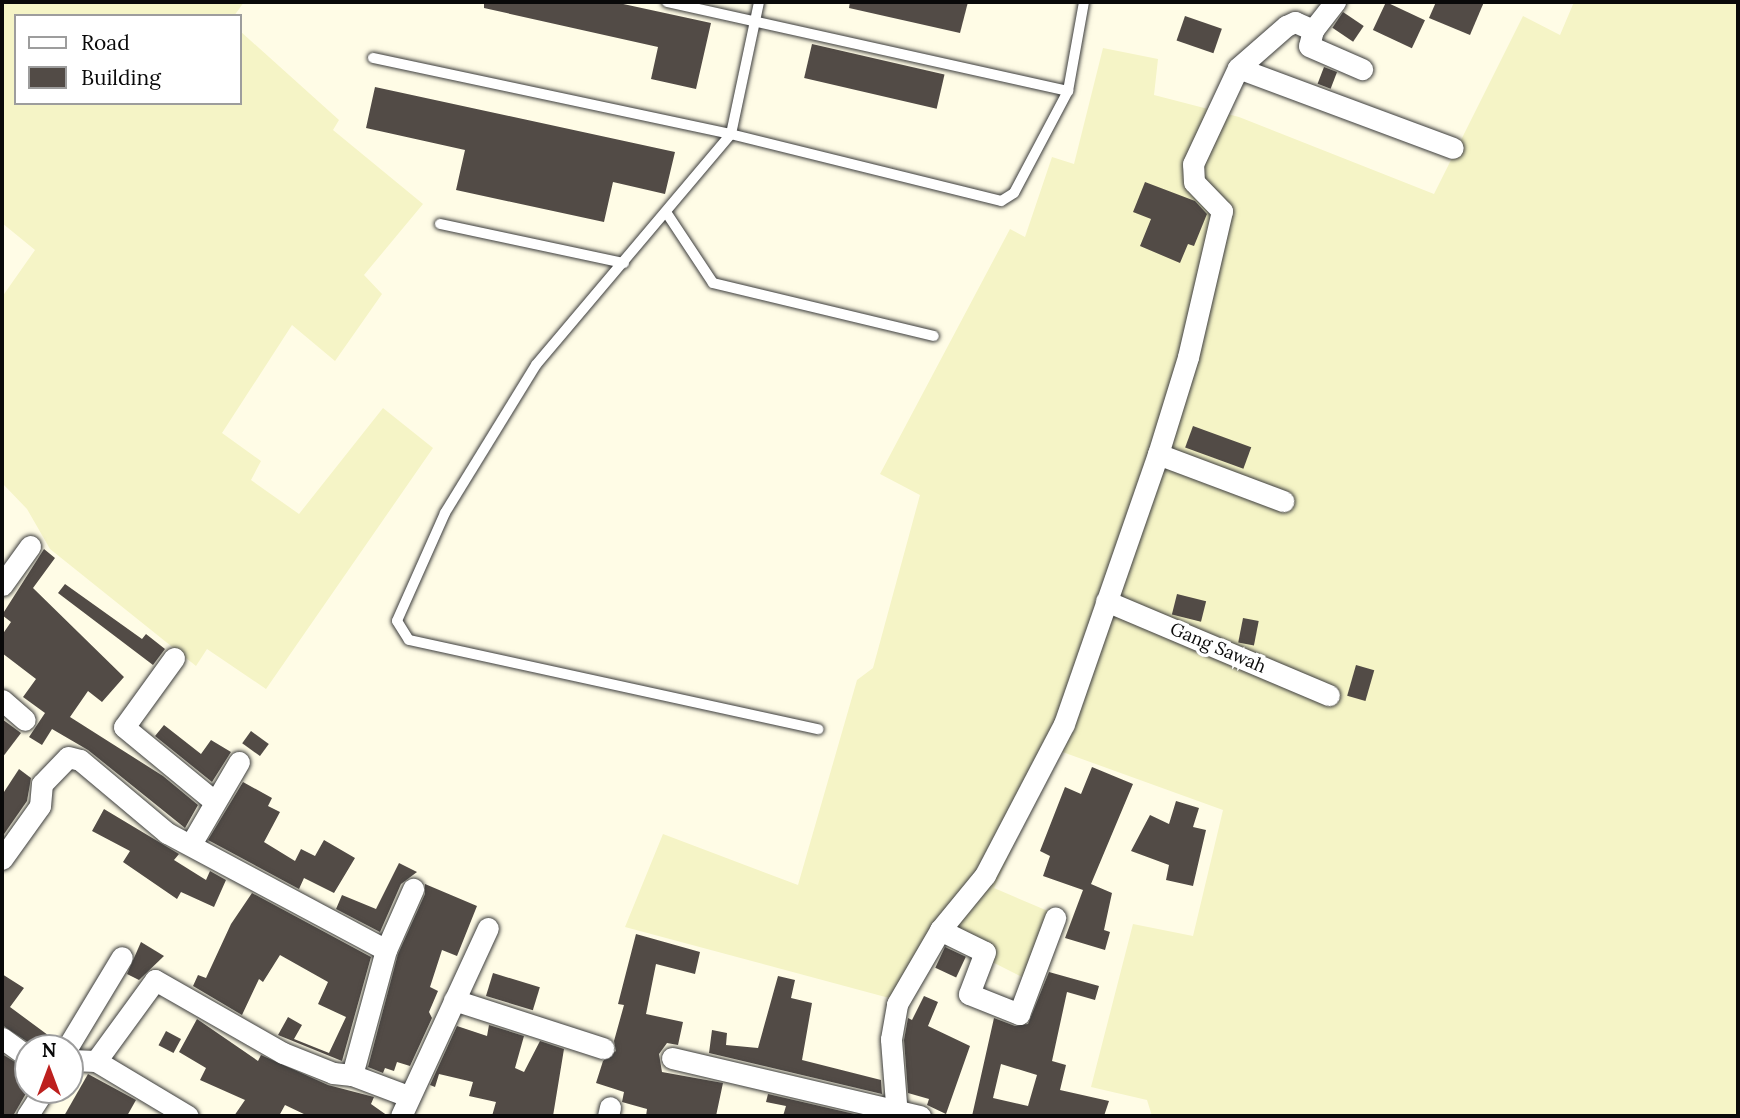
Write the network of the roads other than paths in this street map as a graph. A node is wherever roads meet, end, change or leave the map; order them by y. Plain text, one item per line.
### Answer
1 (667, 2) edge
2 (759, 2) edge
3 (1084, 2) edge
4 (1335, 2) edge
5 (754, 21) junction
6 (1313, 30) junction
7 (373, 58) dead end
8 (1238, 68) junction
9 (1362, 69) dead end
10 (1068, 91) junction
11 (731, 134) junction
12 (1453, 148) dead end
13 (666, 212) junction
14 (440, 224) dead end
15 (624, 264) junction
16 (934, 336) dead end
17 (1158, 454) junction
18 (1283, 501) dead end
19 (30, 546) dead end
20 (2, 585) edge
21 (1106, 601) junction
22 (174, 658) dead end
23 (1329, 695) dead end
24 (2, 700) edge
25 (25, 720) dead end
26 (818, 729) dead end
27 (239, 762) dead end
28 (214, 801) junction
29 (191, 844) junction
30 (2, 859) edge
31 (413, 889) dead end
32 (1055, 918) dead end
33 (488, 928) dead end
34 (940, 930) junction
35 (386, 950) junction
36 (122, 957) dead end
37 (454, 1000) junction
38 (75, 1034) edge
39 (603, 1048) dead end
40 (672, 1058) dead end
41 (84, 1061) edge
42 (96, 1061) junction
43 (352, 1075) junction
44 (405, 1106) edge
45 (897, 1114) edge
46 (188, 1116) edge
47 (920, 1116) edge

1 - 5 lane
2 - 5 lane
3 - 10 lane
4 - 6 street
5 - 10 lane
5 - 11 lane
6 - 8 street
6 - 9 street
7 - 11 lane
8 - 12 street
8 - 17 street
10 - 11 lane
11 - 13 lane
13 - 15 lane
13 - 16 lane
14 - 15 lane
15 - 26 lane
17 - 18 street
17 - 21 street
19 - 20 street
21 - 23 street, Gang Sawah
21 - 34 street
22 - 28 street
24 - 25 street
27 - 28 street
28 - 29 street
29 - 30 street
29 - 35 street
31 - 35 street
32 - 34 street
33 - 37 street
34 - 45 street
35 - 43 street
36 - 38 street
37 - 39 street
37 - 44 street
40 - 45 street
41 - 42 street
42 - 43 street
42 - 46 street
43 - 44 street
45 - 47 street

